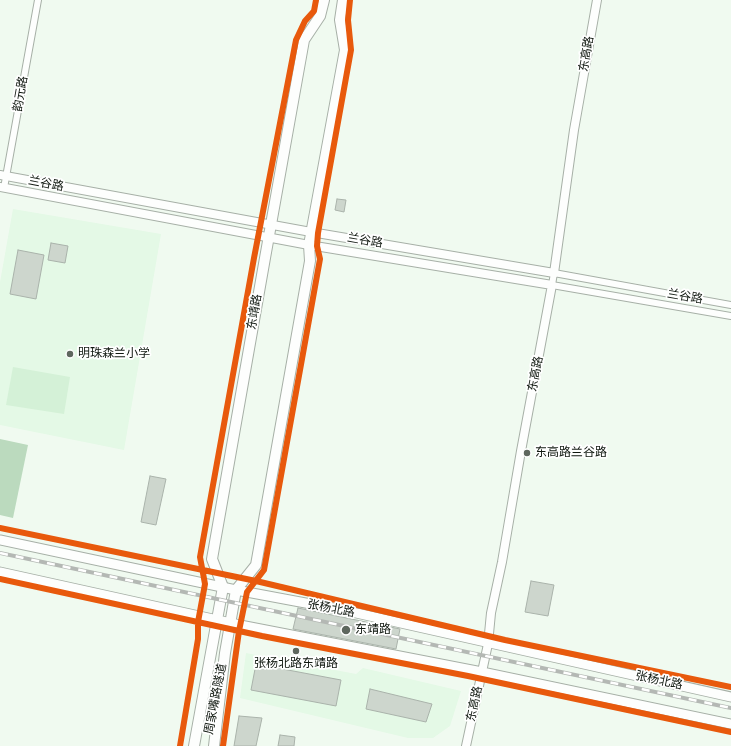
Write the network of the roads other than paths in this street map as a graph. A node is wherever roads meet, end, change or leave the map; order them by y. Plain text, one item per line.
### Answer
1 (38, 0) edge
2 (324, 0) edge
3 (343, 0) edge
4 (597, 0) edge
5 (3, 176) edge
6 (2, 188) edge
7 (271, 225) junction
8 (311, 232) junction
9 (269, 237) junction
10 (309, 245) junction
11 (554, 273) junction
12 (552, 285) junction
13 (731, 305) edge
14 (731, 316) edge
15 (0, 540) edge
16 (0, 572) edge
17 (222, 588) junction
18 (236, 590) junction
19 (217, 620) junction
20 (230, 622) junction
21 (488, 644) junction
22 (225, 653) junction
23 (482, 672) junction
24 (731, 697) edge
25 (731, 724) edge
26 (194, 746) edge
27 (207, 746) edge
28 (214, 746) edge
29 (466, 746) edge

1 - 5 street, 韵元路
2 - 7 main road, 东靖路
3 - 8 main road
4 - 11 street, 东高路
5 - 6 street, 韵元路
5 - 7 street, 兰谷路
6 - 9 street, 兰谷路
7 - 8 street, 兰谷路
7 - 9 main road, 东靖路
8 - 10 main road
8 - 11 street, 兰谷路
9 - 10 street, 兰谷路
9 - 17 main road, 东靖路
10 - 12 street, 兰谷路
10 - 18 main road
11 - 12 street, 东高路
11 - 13 street, 兰谷路
12 - 14 street, 兰谷路
12 - 21 street, 东高路
15 - 17 main road, 张杨北路
16 - 19 main road
17 - 18 main road, 张杨北路
17 - 19 main road, 东靖路
18 - 20 main road
18 - 21 main road, 张杨北路
19 - 20 main road
19 - 26 main road, 东靖路
20 - 22 main road
20 - 23 main road
21 - 23 street, 东高路
21 - 24 main road, 张杨北路
22 - 27 main road, 周家嘴路隧道
22 - 28 main road
23 - 25 main road
23 - 29 street, 东高路

